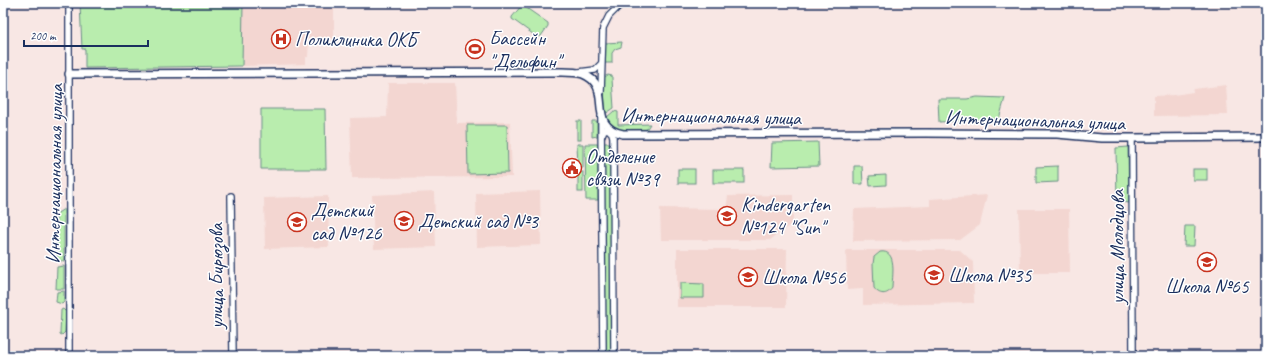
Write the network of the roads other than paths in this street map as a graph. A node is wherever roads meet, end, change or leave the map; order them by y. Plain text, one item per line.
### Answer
1 (69, 3) edge
2 (622, 3) edge
3 (601, 64) junction
4 (569, 72) junction
5 (69, 74) junction
6 (601, 97) junction
7 (601, 113) junction
8 (610, 129) junction
9 (623, 134) junction
10 (601, 135) junction
11 (1266, 137) edge
12 (1132, 138) junction
13 (613, 143) junction
14 (232, 196) dead end
15 (604, 355) edge
16 (69, 356) edge
17 (233, 356) edge
18 (513, 356) edge
19 (613, 356) edge
20 (1133, 356) edge

1 - 5 street
2 - 3 street
3 - 4 street
3 - 6 street
4 - 5 main road, Интернациональная улица
4 - 6 main road, Интернациональная улица
5 - 16 street, Интернациональная улица
6 - 7 main road, Интернациональная улица
7 - 8 main road, Интернациональная улица
7 - 10 street
8 - 9 main road, Интернациональная улица
8 - 10 street
8 - 13 street
9 - 12 main road, Интернациональная улица
9 - 13 street
10 - 15 street
11 - 12 main road, Интернациональная улица
12 - 20 street, улица Молодцова
13 - 19 street
14 - 17 street, улица Бирюзова
15 - 18 street

